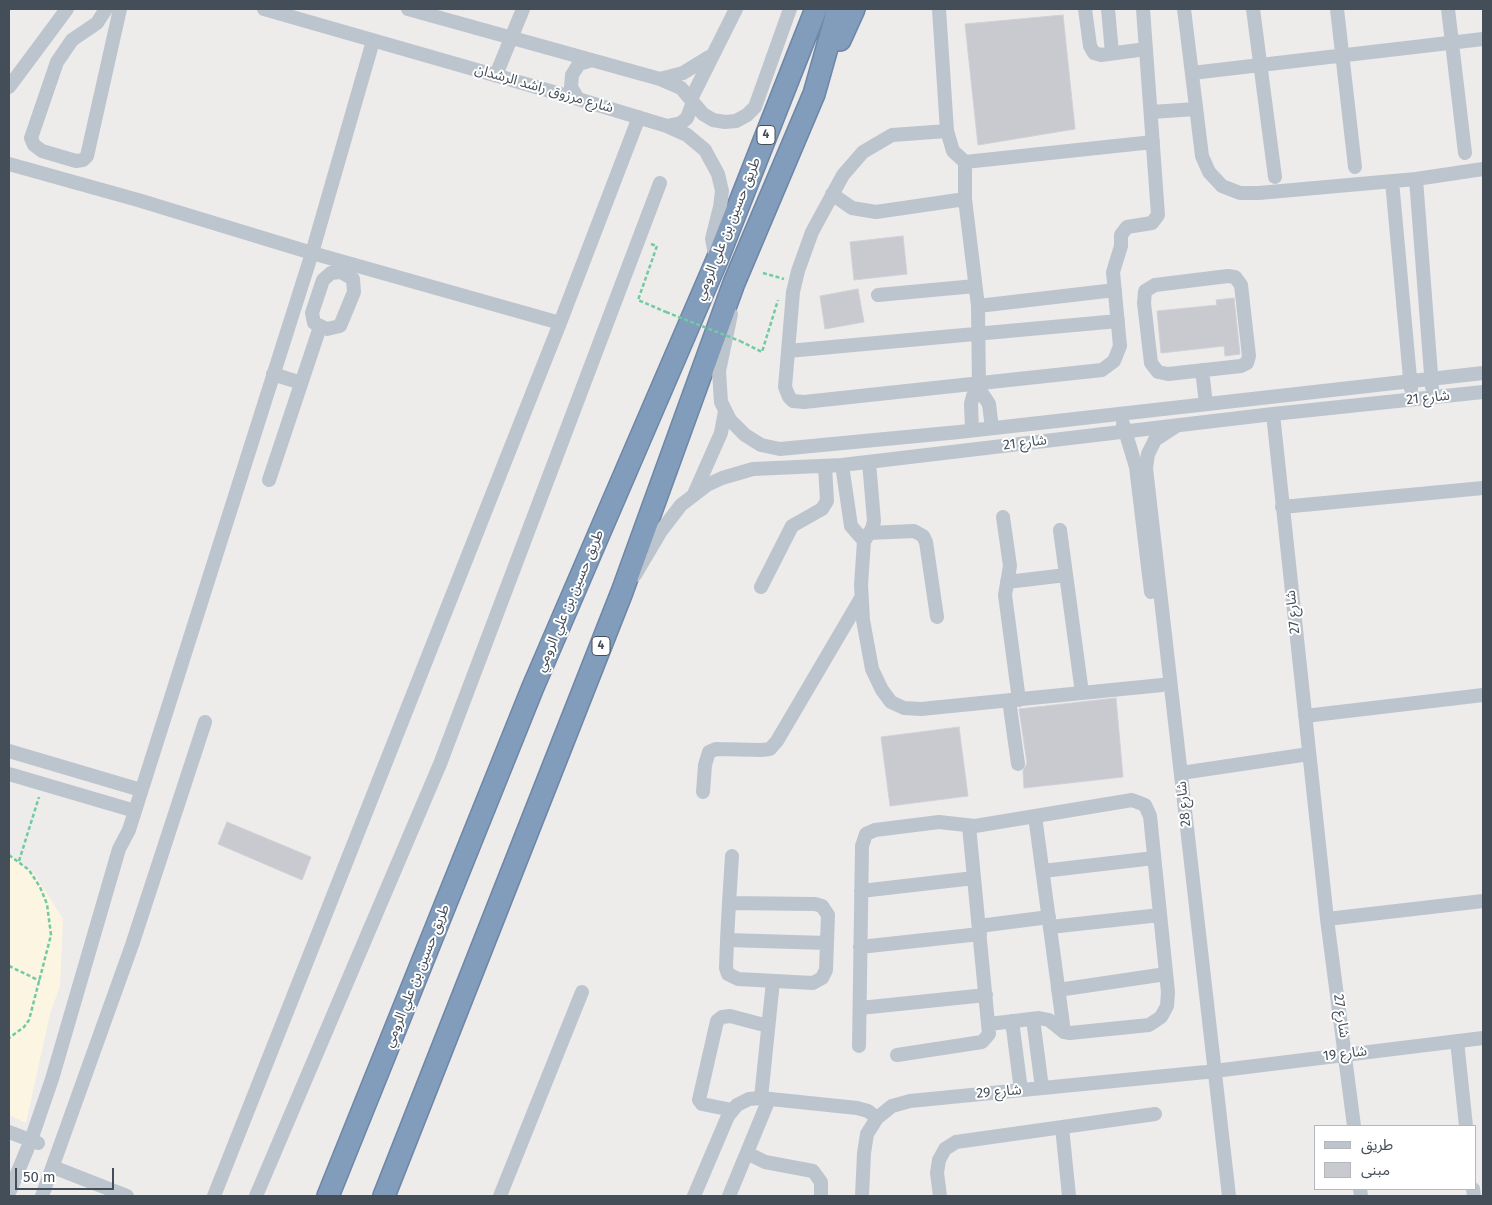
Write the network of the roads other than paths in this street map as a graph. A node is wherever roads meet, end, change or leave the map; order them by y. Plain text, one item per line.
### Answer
1 (67, 9) edge
2 (106, 9) edge
3 (120, 9) edge
4 (264, 9) edge
5 (408, 9) edge
6 (523, 9) edge
7 (736, 9) edge
8 (790, 9) edge
9 (816, 9) edge
10 (838, 9) edge
11 (854, 9) edge
12 (939, 9) edge
13 (1085, 9) edge
14 (1108, 9) edge
15 (1143, 9) edge
16 (1184, 9) edge
17 (1253, 9) edge
18 (1337, 9) edge
19 (1448, 9) edge
20 (511, 37) junction
21 (1483, 39) edge
22 (374, 41) junction
23 (1452, 43) junction
24 (1146, 49) junction
25 (713, 53) junction
26 (1112, 53) junction
27 (1342, 56) junction
28 (592, 60) junction
29 (1261, 65) junction
30 (1192, 73) junction
31 (496, 75) junction
32 (660, 79) junction
33 (9, 87) edge
34 (814, 94) junction
35 (578, 98) junction
36 (692, 101) junction
37 (1196, 109) junction
38 (1151, 112) junction
39 (639, 117) junction
40 (667, 126) junction
41 (947, 131) junction
42 (1153, 142) junction
43 (1465, 153) dead end
44 (965, 162) junction
45 (9, 164) edge
46 (1355, 166) dead end
47 (1483, 169) edge
48 (1275, 178) dead end
49 (1416, 178) junction
50 (1392, 181) junction
51 (660, 182) dead end
52 (832, 194) junction
53 (965, 198) junction
54 (312, 253) junction
55 (717, 260) junction
56 (1423, 274) junction
57 (1400, 276) junction
58 (734, 283) junction
59 (975, 286) junction
60 (1115, 290) junction
61 (878, 295) dead end
62 (978, 306) junction
63 (1118, 320) junction
64 (560, 322) junction
65 (320, 327) dead end
66 (979, 335) junction
67 (788, 351) junction
68 (1202, 370) junction
69 (1483, 373) edge
70 (273, 374) junction
71 (1431, 379) junction
72 (1410, 381) junction
73 (302, 383) junction
74 (979, 386) junction
75 (1483, 392) edge
76 (1433, 397) junction
77 (1412, 400) junction
78 (1206, 404) junction
79 (725, 411) junction
80 (1120, 414) junction
81 (1273, 414) junction
82 (1178, 425) junction
83 (992, 428) junction
84 (972, 430) junction
85 (1125, 431) junction
86 (798, 448) junction
87 (869, 462) junction
88 (842, 465) junction
89 (825, 466) junction
90 (802, 467) junction
91 (269, 480) dead end
92 (1483, 488) edge
93 (694, 494) junction
94 (1282, 508) junction
95 (1003, 517) dead end
96 (1060, 530) dead end
97 (866, 537) junction
98 (1066, 575) junction
99 (1007, 582) junction
100 (761, 587) dead end
101 (622, 592) junction
102 (861, 598) junction
103 (937, 617) dead end
104 (1162, 685) junction
105 (1082, 694) junction
106 (1483, 695) edge
107 (1014, 700) junction
108 (1305, 716) junction
109 (205, 722) dead end
110 (9, 751) edge
111 (1309, 754) junction
112 (1018, 764) dead end
113 (1181, 772) junction
114 (9, 774) edge
115 (142, 790) junction
116 (703, 792) dead end
117 (135, 811) junction
118 (1035, 816) junction
119 (969, 826) junction
120 (732, 856) dead end
121 (1154, 858) junction
122 (1042, 871) junction
123 (974, 878) junction
124 (861, 891) junction
125 (1483, 901) edge
126 (729, 903) junction
127 (1160, 915) junction
128 (1328, 919) junction
129 (1049, 922) junction
130 (979, 930) junction
131 (727, 940) junction
132 (827, 943) junction
133 (860, 947) junction
134 (1166, 974) junction
135 (773, 981) junction
136 (1058, 990) junction
137 (582, 992) dead end
138 (986, 995) junction
139 (860, 1008) junction
140 (1033, 1018) junction
141 (1012, 1021) junction
142 (989, 1024) junction
143 (768, 1026) junction
144 (1064, 1032) junction
145 (1483, 1038) edge
146 (1457, 1041) junction
147 (859, 1046) dead end
148 (1346, 1054) junction
149 (897, 1055) dead end
150 (1210, 1072) junction
151 (1042, 1088) junction
152 (1021, 1090) junction
153 (765, 1098) junction
154 (732, 1110) junction
155 (1155, 1114) dead end
156 (877, 1118) junction
157 (1354, 1125) edge
158 (1466, 1125) edge
159 (1062, 1127) junction
160 (9, 1132) edge
161 (35, 1142) junction
162 (747, 1153) junction
163 (53, 1167) junction
164 (9, 1193) edge
165 (17, 1196) edge
166 (42, 1196) edge
167 (127, 1196) edge
168 (214, 1196) edge
169 (256, 1196) edge
170 (328, 1196) edge
171 (384, 1196) edge
172 (500, 1196) edge
173 (694, 1196) edge
174 (729, 1196) edge
175 (821, 1196) edge
176 (862, 1196) edge
177 (940, 1196) edge
178 (1069, 1196) edge
179 (1220, 1196) edge
180 (1229, 1196) edge

1 - 33 street
2 - 3 street
4 - 22 street, شارع مرزوق راشد الرشدان
5 - 20 street
6 - 20 street
7 - 25 street
8 - 36 street
9 - 55 highway, طريق حسين بن علي الرومي / 4
10 - 34 highway, طريق حسين بن علي الرومي / 4
11 - 34 highway
12 - 41 street
13 - 26 street
14 - 26 street
15 - 24 street
16 - 30 street
17 - 29 street
18 - 27 street
19 - 23 street
20 - 28 street
20 - 31 street
21 - 23 street
22 - 31 street, شارع مرزوق راشد الرشدان
22 - 54 street
23 - 27 street
23 - 43 street
24 - 26 street
24 - 38 street
25 - 32 street
25 - 36 street
27 - 29 street
27 - 46 street
28 - 32 street
28 - 35 street
29 - 30 street
29 - 48 street
30 - 37 street
31 - 35 street, شارع مرزوق راشد الرشدان
32 - 36 street
34 - 58 highway, طريق حسين بن علي الرومي / 4
35 - 39 street, شارع مرزوق راشد الرشدان
36 - 40 street
37 - 38 street
37 - 50 street
38 - 42 street
39 - 40 street, شارع مرزوق راشد الرشدان
39 - 64 street
40 - 55 street, شارع مرزوق راشد الرشدان
41 - 44 street
41 - 52 street
42 - 44 street
42 - 60 street
44 - 53 street
45 - 54 street
47 - 49 street
49 - 50 street
49 - 56 street
50 - 57 street
51 - 169 street
52 - 53 street
52 - 67 street
53 - 59 street
54 - 64 street
54 - 70 street
55 - 170 highway, طريق حسين بن علي الرومي / 4
56 - 57 street
56 - 71 street
57 - 72 street
58 - 79 street, شارع 21
58 - 101 highway, طريق حسين بن علي الرومي / 4
59 - 61 street
59 - 62 street
60 - 62 street
60 - 63 street
62 - 66 street
63 - 66 street
63 - 74 street
64 - 168 street
65 - 73 street
66 - 67 street
66 - 74 street
67 - 74 street
68 - 68 street
68 - 78 street
69 - 71 street, شارع 21
70 - 73 street
70 - 115 street
71 - 72 street, شارع 21
71 - 76 street
72 - 77 street
72 - 78 street, شارع 21
73 - 91 street
74 - 83 street
74 - 84 street
75 - 76 street, شارع 21
76 - 77 street, شارع 21
77 - 81 street, شارع 21
78 - 80 street, شارع 21
79 - 86 street, شارع 21
79 - 93 street
80 - 83 street, شارع 21
80 - 85 street, شارع 28
81 - 82 street, شارع 21
81 - 94 street, شارع 27
82 - 85 street, شارع 21
82 - 113 street, شارع 28
83 - 84 street, شارع 21
84 - 86 street, شارع 21
85 - 87 street, شارع 21
85 - 104 street, شارع 28
86 - 90 street
87 - 88 street, شارع 21
87 - 97 street
88 - 89 street, شارع 21
88 - 97 street
89 - 90 street, شارع 21
89 - 100 street
90 - 93 street, شارع 21
92 - 94 street
93 - 101 street, شارع 21
94 - 108 street, شارع 27
95 - 99 street
96 - 98 street
97 - 102 street
97 - 103 street
98 - 99 street
98 - 105 street
99 - 107 street
101 - 171 highway, طريق حسين بن علي الرومي / 4
102 - 107 street
102 - 116 street
104 - 105 street
104 - 150 street, شارع 28
105 - 107 street
106 - 108 street
107 - 112 street
108 - 111 street, شارع 27
109 - 163 street
110 - 115 street
111 - 113 street
111 - 128 street, شارع 27
113 - 150 street, شارع 28
114 - 117 street
115 - 117 street
117 - 161 street
118 - 119 street
118 - 121 street
118 - 122 street
119 - 123 street
119 - 124 street
120 - 126 street
121 - 122 street
121 - 127 street
122 - 129 street
123 - 124 street
123 - 130 street
124 - 133 street
125 - 128 street
126 - 131 street
126 - 132 street
127 - 129 street
127 - 134 street
128 - 148 street, شارع 27
129 - 130 street
129 - 136 street
130 - 133 street
130 - 138 street
131 - 132 street
131 - 135 street
132 - 135 street
133 - 139 street
134 - 136 street
134 - 144 street
135 - 143 street
136 - 144 street
137 - 172 street
138 - 139 street
138 - 142 street
139 - 147 street
140 - 141 street
140 - 144 street
140 - 151 street
141 - 142 street
141 - 152 street
142 - 149 street
143 - 153 street
143 - 154 street
145 - 146 street, شارع 19
146 - 148 street, شارع 19
146 - 158 street
148 - 150 street, شارع 19
148 - 157 street, شارع 27
150 - 151 street, شارع 29
150 - 179 street, شارع 28
150 - 180 street, شارع 28
151 - 152 street, شارع 29
152 - 156 street, شارع 29
153 - 154 street
153 - 156 street
153 - 162 street
154 - 173 street
155 - 159 street
156 - 176 street
159 - 177 street
159 - 178 street
160 - 161 street
161 - 164 street
161 - 165 street
162 - 174 street
162 - 175 street
163 - 166 street
163 - 167 street

